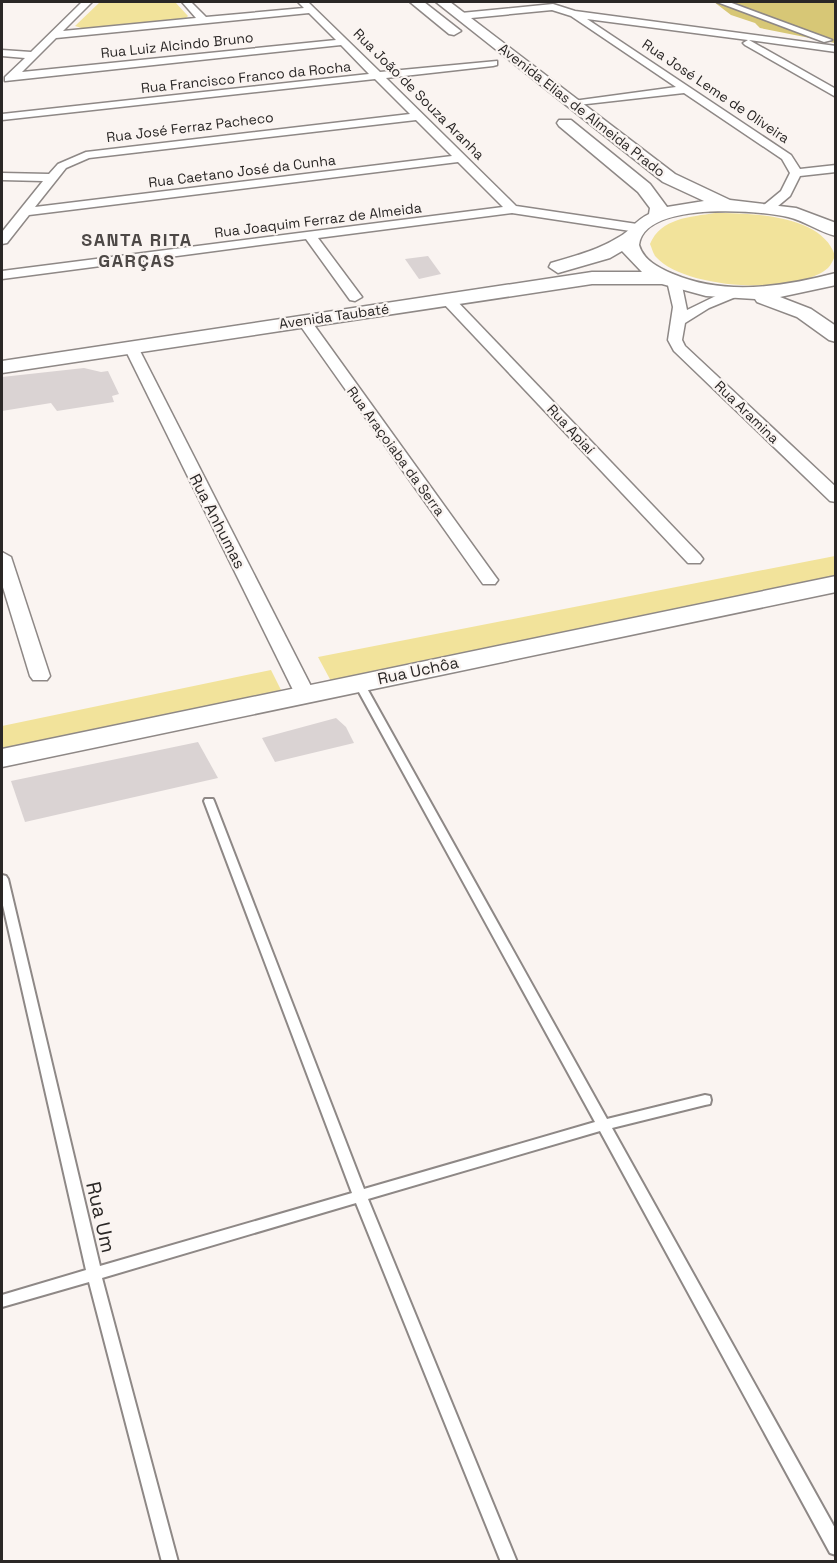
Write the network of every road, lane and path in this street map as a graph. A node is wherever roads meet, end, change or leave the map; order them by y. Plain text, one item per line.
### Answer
1 (87, 2) edge
2 (186, 2) edge
3 (303, 2) edge
4 (416, 2) edge
5 (442, 2) edge
6 (722, 2) edge
7 (553, 4) edge
8 (312, 10) junction
9 (574, 14) junction
10 (461, 16) junction
11 (202, 20) junction
12 (55, 35) junction
13 (740, 38) junction
14 (345, 42) junction
15 (836, 43) edge
16 (836, 49) edge
17 (2, 53) edge
18 (32, 55) junction
19 (497, 67) joint
20 (12, 76) junction
21 (381, 77) junction
22 (2, 86) edge
23 (688, 89) junction
24 (836, 94) edge
25 (573, 104) junction
26 (555, 114) dead end
27 (419, 116) junction
28 (2, 117) edge
29 (463, 158) junction
30 (836, 168) edge
31 (796, 173) junction
32 (2, 176) edge
33 (51, 178) junction
34 (730, 206) junction
35 (768, 208) junction
36 (512, 209) junction
37 (25, 212) junction
38 (658, 216) junction
39 (830, 225) edge
40 (633, 233) junction
41 (311, 237) junction
42 (2, 240) edge
43 (2, 275) edge
44 (671, 280) junction
45 (827, 288) edge
46 (743, 293) junction
47 (356, 297) junction
48 (448, 300) junction
49 (679, 320) junction
50 (304, 321) junction
51 (217, 325) junction
52 (836, 336) edge
53 (131, 347) junction
54 (2, 349) edge
55 (2, 366) edge
56 (836, 496) edge
57 (2, 557) edge
58 (694, 559) dead end
59 (489, 580) dead end
60 (836, 584) edge
61 (40, 676) dead end
62 (359, 683) junction
63 (305, 694) junction
64 (2, 758) edge
65 (209, 801) dead end
66 (2, 879) edge
67 (705, 1100) dead end
68 (603, 1125) junction
69 (360, 1196) junction
70 (94, 1273) junction
71 (2, 1301) edge
72 (836, 1547) edge
73 (170, 1562) edge
74 (509, 1562) edge

1 - 12 street
2 - 11 street
3 - 8 street, Rua João de Souza Aranha
4 - 19 street, Avenida Elias de Almeida Prado
5 - 10 street, Avenida Elias de Almeida Prado
6 - 15 street
7 - 9 street
7 - 10 street
8 - 11 street
8 - 14 street, Rua João de Souza Aranha
9 - 13 street
9 - 23 street, Rua José Leme de Oliveira
10 - 25 street, Avenida Elias de Almeida Prado
11 - 12 street
12 - 18 street
13 - 16 street
13 - 24 street
14 - 20 street, Rua Luiz Alcindo Bruno
14 - 21 street, Rua João de Souza Aranha
17 - 18 street
18 - 20 street
19 - 21 street, Rua Francisco Franco da Rocha
20 - 22 street
21 - 27 street, Rua João de Souza Aranha
21 - 28 street, Rua Francisco Franco da Rocha
23 - 25 street
23 - 31 street, Rua José Leme de Oliveira
25 - 34 street, Avenida Elias de Almeida Prado
26 - 38 street, Avenida Elias de Almeida Prado
27 - 29 street, Rua João de Souza Aranha
27 - 33 street, Rua José Ferraz Pacheco
29 - 36 street, Rua João de Souza Aranha
29 - 37 street, Rua Caetano José da Cunha
30 - 31 street
31 - 35 street
32 - 33 street
33 - 37 street, Rua José Ferraz Pacheco
34 - 35 street, Avenida Taubaté
34 - 38 street, Avenida Taubaté
35 - 39 street, Avenida Taubaté
36 - 40 street, Rua Joaquim Ferraz de Almeida
36 - 41 street, Rua Joaquim Ferraz de Almeida
37 - 42 street, Rua José Ferraz Pacheco
38 - 40 street, Avenida Taubaté
40 - 44 street
40 - 47 street, Avenida Taubaté
41 - 43 street, Rua Joaquim Ferraz de Almeida
41 - 47 street
44 - 46 street
44 - 48 street, Avenida Taubaté
44 - 49 street, Rua Aramina
45 - 46 street
46 - 49 street
46 - 52 street
47 - 51 street, Avenida Taubaté
48 - 50 street, Avenida Taubaté
48 - 58 street, Rua Apiaí
49 - 56 street, Rua Aramina
50 - 51 street, Avenida Taubaté
50 - 59 street, Rua Araçoiaba da Serra
51 - 53 street, Avenida Taubaté
51 - 54 street, Avenida Taubaté
53 - 55 street, Avenida Taubaté
53 - 63 street, Rua Anhumas
57 - 61 street
60 - 62 street, Rua Uchôa
62 - 63 street, Rua Uchôa
62 - 68 lane
63 - 64 street, Rua Uchôa
65 - 69 lane
66 - 70 lane, Rua Um
67 - 68 lane
68 - 69 lane
68 - 72 lane
69 - 70 lane
69 - 74 lane
70 - 71 lane
70 - 73 lane, Rua Um

